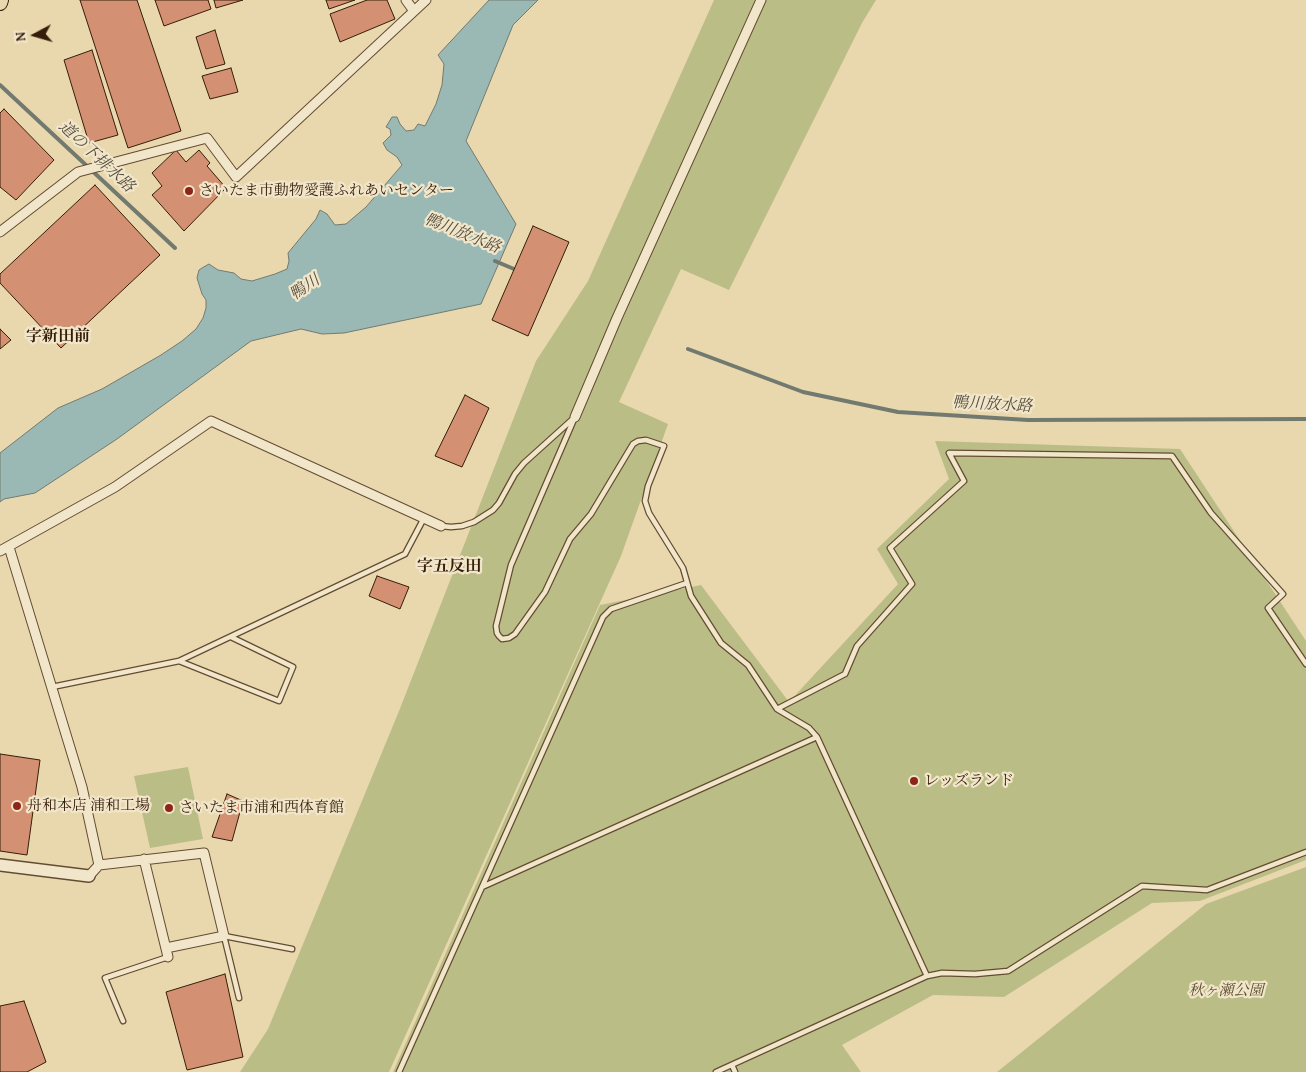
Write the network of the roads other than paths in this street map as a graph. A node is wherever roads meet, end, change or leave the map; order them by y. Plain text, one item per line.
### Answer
1 (406, 0) edge
2 (426, 0) edge
3 (761, 0) edge
4 (414, 11) junction
5 (0, 232) edge
6 (575, 417) junction
7 (424, 518) junction
8 (441, 526) joint
9 (9, 547) junction
10 (0, 551) edge
11 (688, 583) junction
12 (230, 637) junction
13 (180, 661) junction
14 (1306, 664) edge
15 (52, 687) junction
16 (778, 709) junction
17 (816, 737) junction
18 (1306, 852) edge
19 (144, 859) junction
20 (0, 865) edge
21 (99, 865) junction
22 (89, 876) joint
23 (482, 887) junction
24 (224, 936) junction
25 (292, 949) dead end
26 (167, 952) junction
27 (927, 976) junction
28 (239, 998) dead end
29 (123, 1021) dead end
30 (732, 1065) junction
31 (399, 1072) edge
32 (716, 1072) edge
33 (735, 1072) edge

1 - 4 street
2 - 4 street
3 - 6 street
4 - 5 street
6 - 8 lane
6 - 11 lane
7 - 8 street
7 - 9 street
7 - 12 lane
9 - 10 street
9 - 15 street
11 - 16 lane
11 - 23 lane
12 - 13 lane
12 - 13 lane
13 - 15 lane
14 - 16 lane
15 - 21 street
16 - 17 lane
17 - 23 lane
17 - 27 lane
18 - 27 lane
19 - 21 street
19 - 24 street
19 - 26 street
20 - 22 street
21 - 22 street
23 - 31 lane
24 - 25 lane
24 - 26 street
24 - 28 lane
26 - 29 lane
27 - 30 lane
30 - 32 lane
30 - 33 lane

